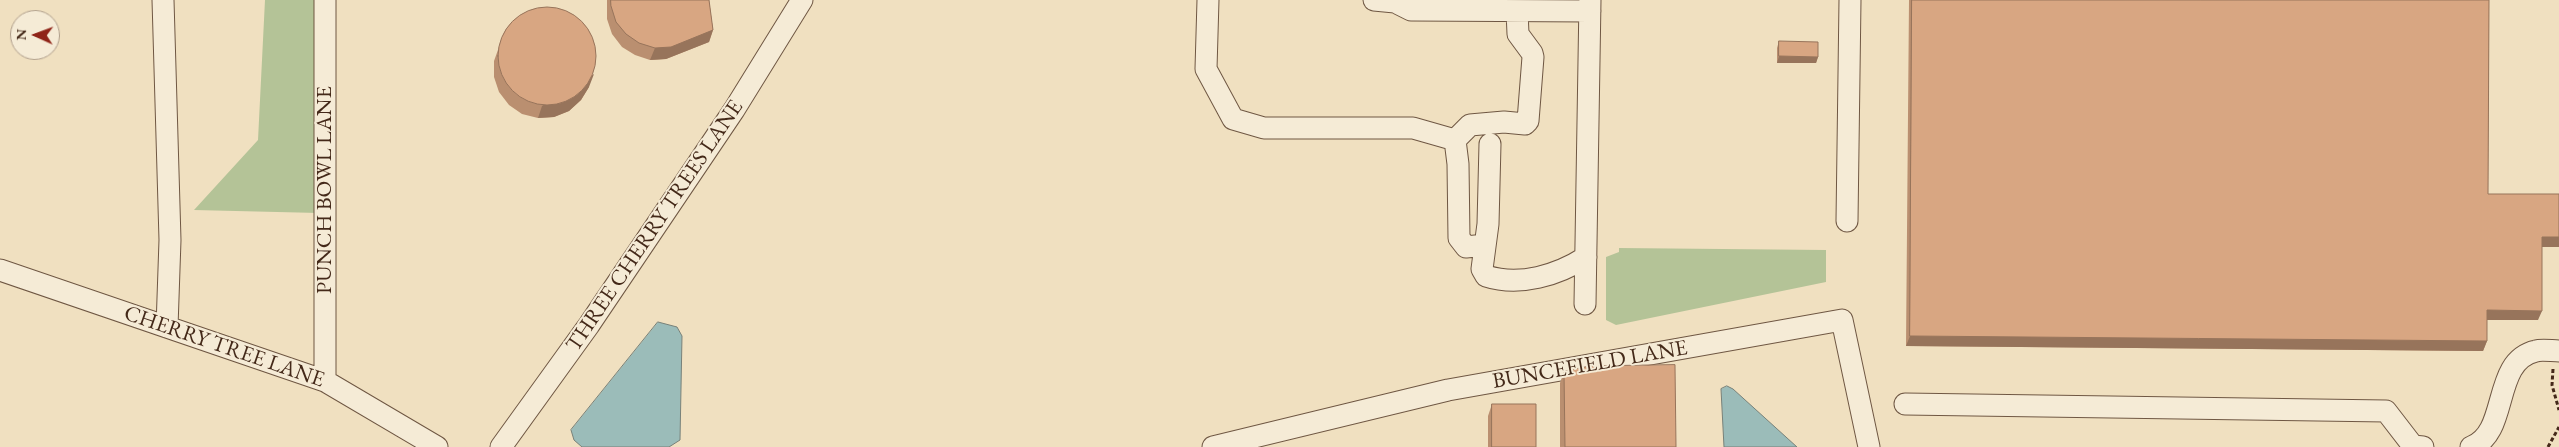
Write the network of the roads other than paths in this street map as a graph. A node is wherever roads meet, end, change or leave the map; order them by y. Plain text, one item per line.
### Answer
1 (163, 0) edge
2 (325, 0) edge
3 (802, 0) edge
4 (1208, 0) edge
5 (1374, 0) edge
6 (1850, 0) edge
7 (1590, 6) edge
8 (1517, 11) junction
9 (1455, 140) junction
10 (1490, 144) dead end
11 (1847, 220) dead end
12 (1485, 245) junction
13 (1586, 257) junction
14 (0, 270) edge
15 (1586, 304) dead end
16 (167, 327) junction
17 (2556, 358) edge
18 (325, 380) junction
19 (1905, 404) dead end
20 (437, 447) edge
21 (501, 447) edge
22 (1213, 447) edge
23 (1869, 447) edge
24 (2423, 447) edge
25 (2471, 447) edge

1 - 16 street
2 - 18 street, PUNCH BOWL LANE
3 - 21 street, THREE CHERRY TREES LANE
4 - 9 street
5 - 8 street
6 - 11 street
7 - 8 street
7 - 13 street
8 - 9 street
9 - 12 street
10 - 12 street
12 - 13 street
13 - 15 street
14 - 16 street, CHERRY TREE LANE
16 - 18 street, CHERRY TREE LANE
17 - 25 street
18 - 20 street, CHERRY TREE LANE
19 - 24 street
22 - 23 street, BUNCEFIELD LANE

